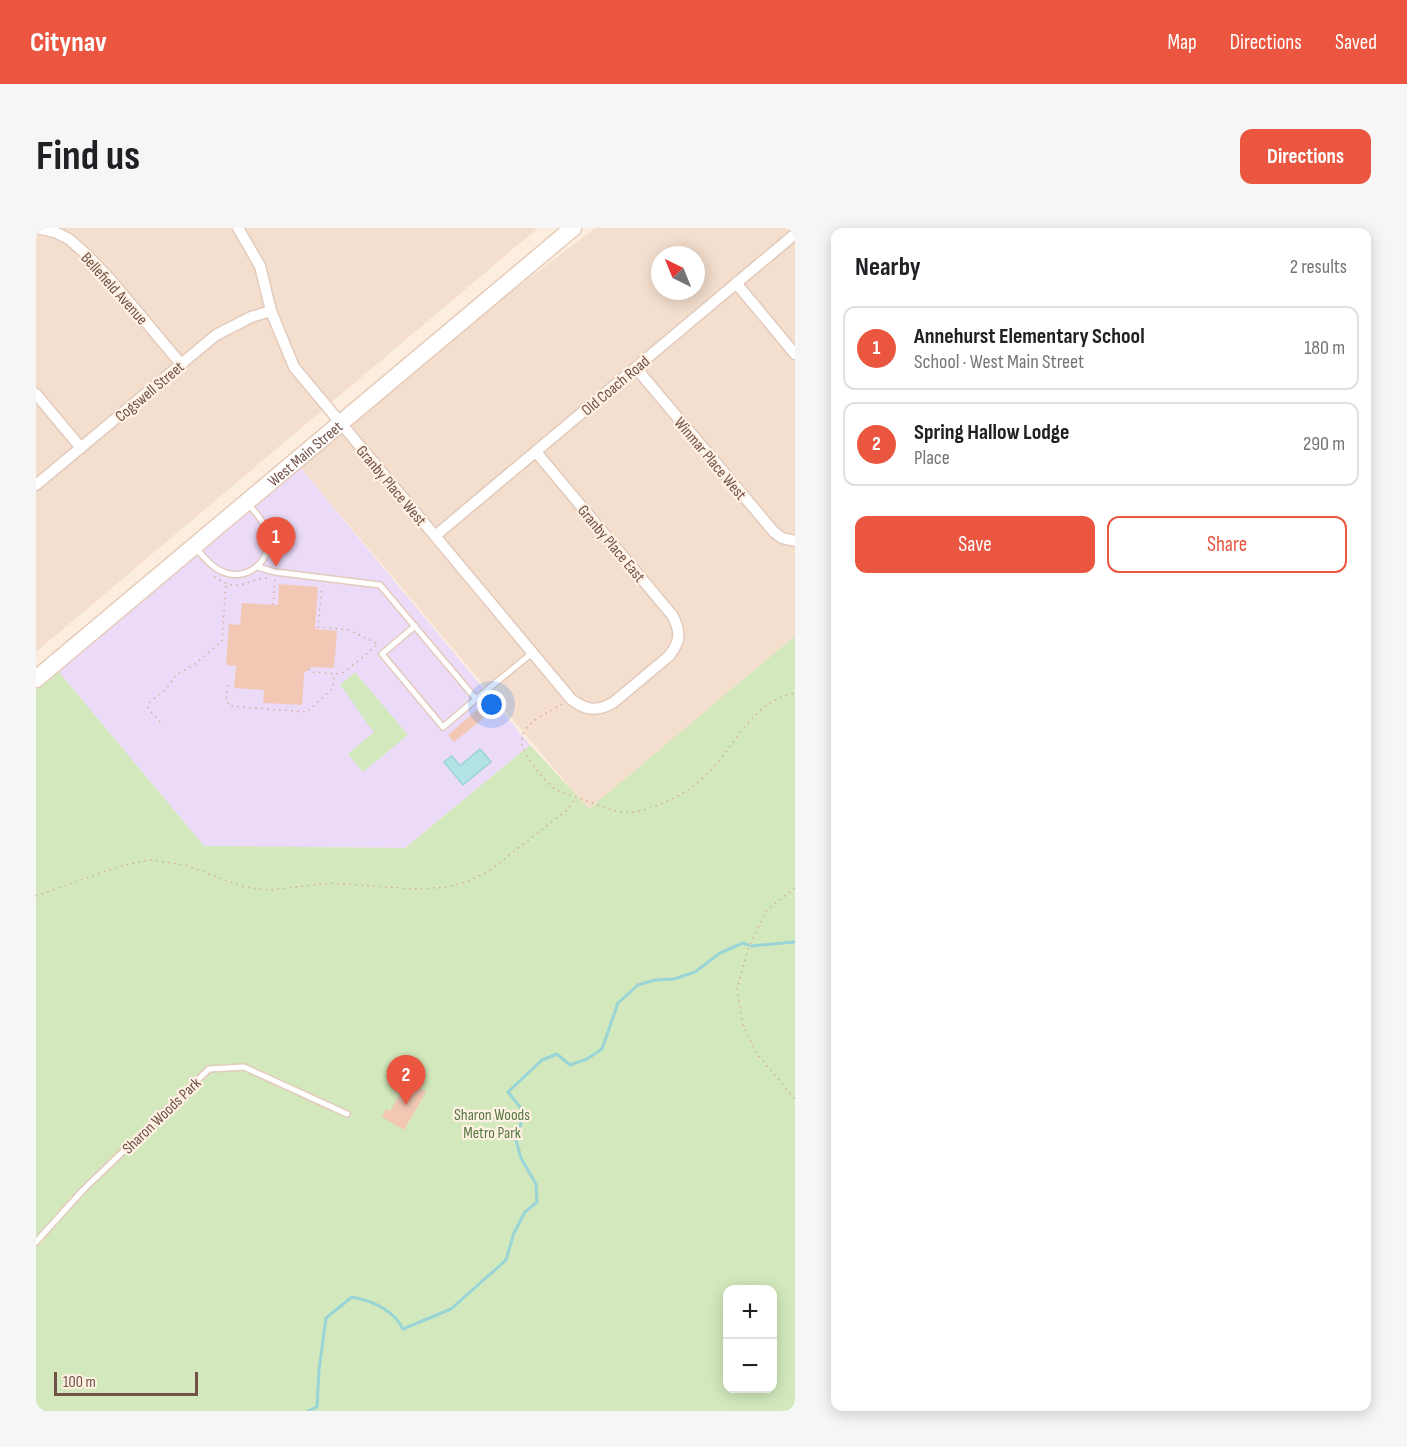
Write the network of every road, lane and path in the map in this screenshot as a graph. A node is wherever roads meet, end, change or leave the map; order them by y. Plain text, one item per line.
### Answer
1 (37, 228) edge
2 (238, 228) edge
3 (573, 228) edge
4 (795, 234) edge
5 (736, 283) junction
6 (271, 311) junction
7 (795, 354) edge
8 (181, 364) junction
9 (636, 368) junction
10 (36, 394) edge
11 (340, 423) junction
12 (81, 448) junction
13 (536, 452) junction
14 (36, 485) edge
15 (246, 502) junction
16 (435, 536) junction
17 (793, 541) edge
18 (194, 546) junction
19 (258, 567) junction
20 (212, 575) dead end
21 (226, 583) junction
22 (322, 584) dead end
23 (273, 605) dead end
24 (415, 626) junction
25 (533, 652) junction
26 (308, 669) dead end
27 (334, 674) junction
28 (36, 679) edge
29 (228, 685) dead end
30 (795, 693) edge
31 (476, 699) junction
32 (563, 704) dead end
33 (592, 710) joint
34 (160, 722) dead end
35 (576, 796) junction
36 (795, 888) edge
37 (36, 896) edge
38 (795, 1099) edge
39 (346, 1114) dead end
40 (36, 1242) edge

1 - 8 street, Bellefield Avenue
2 - 6 street, Granby Place West
3 - 11 main road, West Main Street
4 - 5 street, Old Coach Road
5 - 7 street
5 - 9 street, Old Coach Road
6 - 8 street, Cogswell Street
6 - 11 street, Granby Place West
8 - 12 street, Cogswell Street
9 - 13 street, Old Coach Road
9 - 17 street, Winmar Place West
10 - 12 street
11 - 15 main road, West Main Street
11 - 16 street, Granby Place West
12 - 14 street, Cogswell Street
13 - 16 street, Old Coach Road
13 - 33 street, Granby Place East
15 - 18 main road, West Main Street
15 - 19 lane
16 - 25 street, Granby Place West
18 - 19 lane
18 - 28 main road, West Main Street
19 - 24 lane
20 - 21 path
21 - 23 path
21 - 34 path
22 - 27 path
24 - 31 lane
24 - 31 lane
25 - 31 lane
25 - 33 street, Granby Place West
26 - 27 path
27 - 29 path
30 - 35 path
32 - 35 path
35 - 37 path
36 - 38 path
39 - 40 lane, Sharon Woods Park

